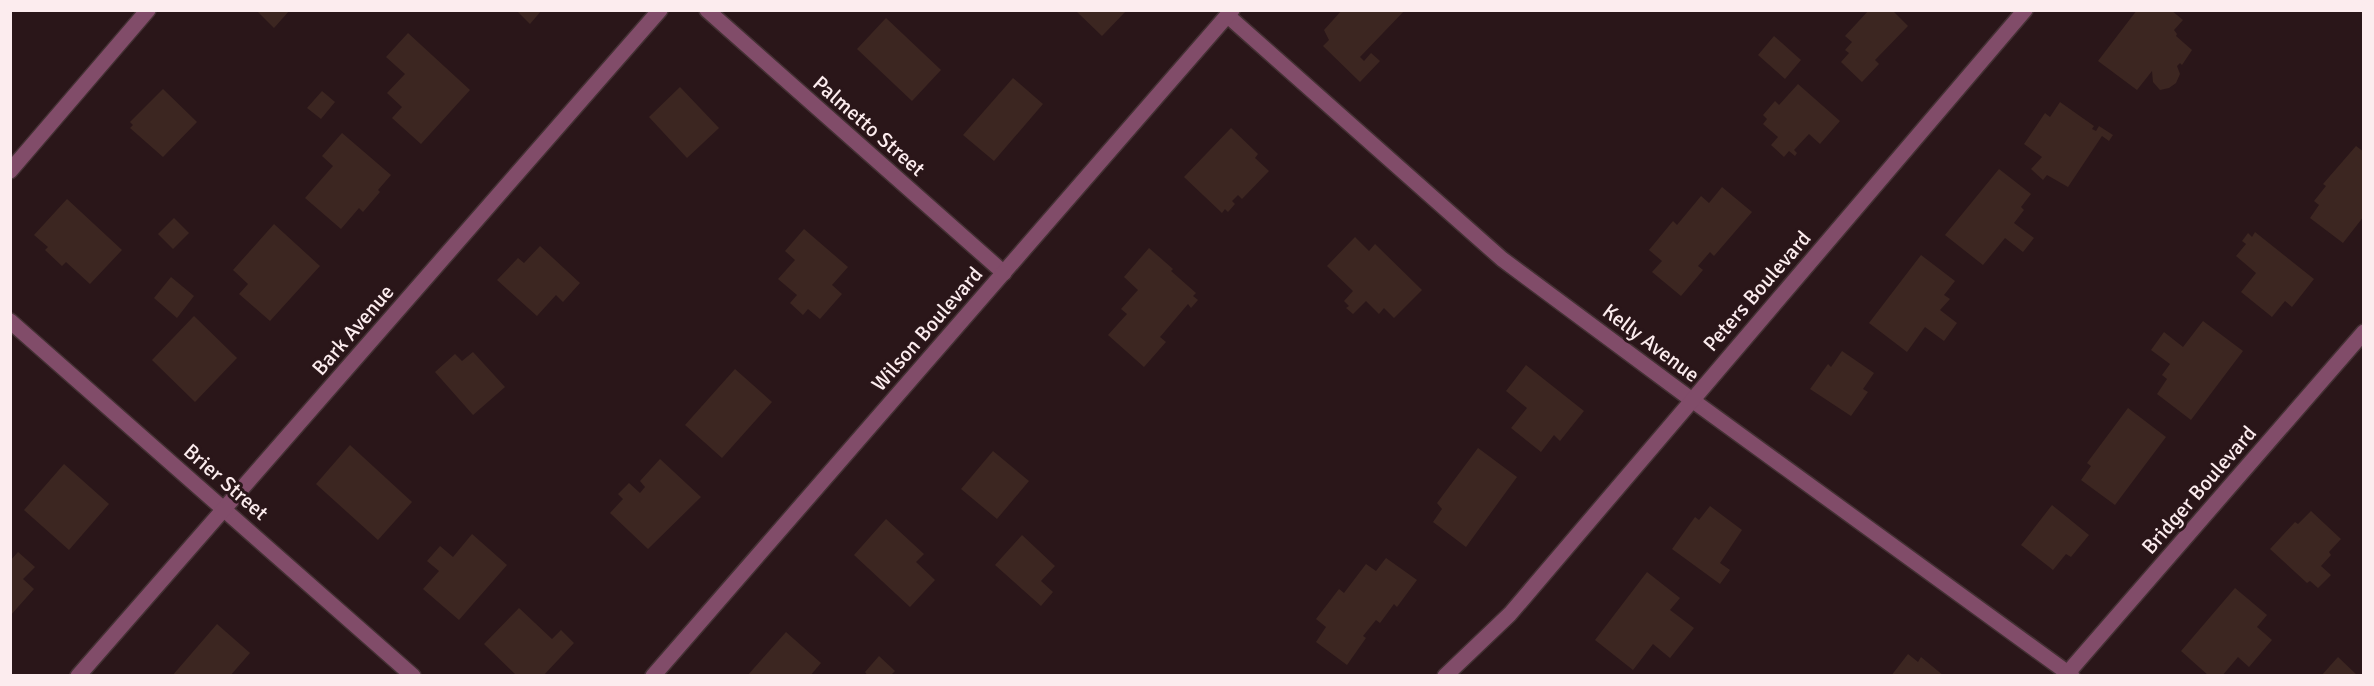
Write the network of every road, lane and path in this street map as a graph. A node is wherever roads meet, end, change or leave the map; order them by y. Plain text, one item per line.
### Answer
1 (148, 10) edge
2 (660, 10) edge
3 (707, 10) edge
4 (2025, 10) edge
5 (1230, 13) edge
6 (10, 171) edge
7 (1004, 273) junction
8 (10, 321) edge
9 (2364, 332) edge
10 (1692, 400) junction
11 (225, 508) junction
12 (2069, 674) edge
13 (78, 675) edge
14 (413, 675) edge
15 (653, 675) edge
16 (1445, 675) edge

1 - 6 street
2 - 11 street, Bark Avenue
3 - 7 street, Palmetto Street
4 - 10 street, Peters Boulevard
5 - 7 street, Wilson Boulevard
5 - 10 street, Kelly Avenue
7 - 15 street, Wilson Boulevard
8 - 11 street, Brier Street
9 - 12 street, Bridger Boulevard
10 - 12 street, Kelly Avenue
10 - 16 street, Peters Boulevard
11 - 13 street, Bark Avenue
11 - 14 street, Brier Street

